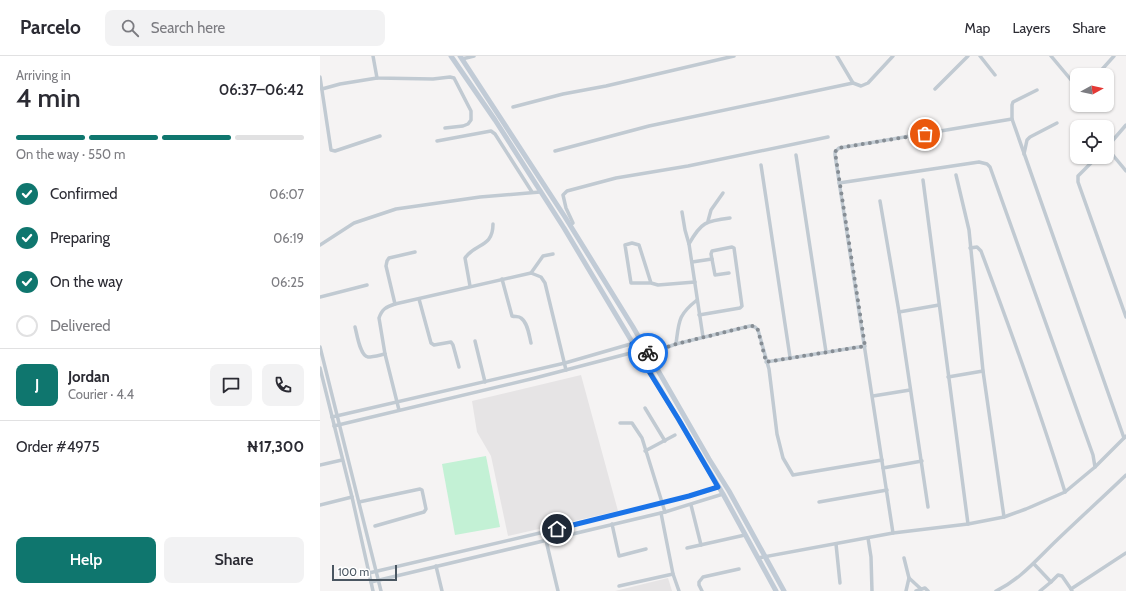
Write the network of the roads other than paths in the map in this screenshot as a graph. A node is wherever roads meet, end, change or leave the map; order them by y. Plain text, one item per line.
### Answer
1 (373, 56) edge
2 (451, 56) edge
3 (474, 56) edge
4 (734, 56) edge
5 (837, 56) edge
6 (893, 56) edge
7 (968, 56) edge
8 (980, 56) edge
9 (1050, 56) edge
10 (1114, 56) edge
11 (461, 57) edge
12 (1103, 68) edge
13 (995, 75) dead end
14 (320, 76) edge
15 (377, 78) junction
16 (1070, 79) edge
17 (853, 83) junction
18 (322, 88) junction
19 (935, 89) dead end
20 (1037, 90) dead end
21 (514, 107) dead end
22 (1012, 119) junction
23 (1057, 123) dead end
24 (1126, 125) edge
25 (444, 128) dead end
26 (380, 136) dead end
27 (828, 137) dead end
28 (1114, 139) edge
29 (437, 141) dead end
30 (555, 151) dead end
31 (796, 155) dead end
32 (1024, 155) junction
33 (1114, 155) edge
34 (1090, 164) edge
35 (761, 165) dead end
36 (1126, 170) edge
37 (956, 174) dead end
38 (923, 180) dead end
39 (839, 183) junction
40 (532, 192) junction
41 (540, 192) junction
42 (724, 194) dead end
43 (880, 201) dead end
44 (682, 212) dead end
45 (730, 218) dead end
46 (708, 221) junction
47 (493, 224) dead end
48 (570, 225) junction
49 (689, 244) junction
50 (320, 245) edge
51 (970, 248) junction
52 (415, 252) dead end
53 (553, 254) dead end
54 (712, 259) junction
55 (692, 262) junction
56 (531, 273) junction
57 (729, 274) dead end
58 (502, 279) junction
59 (695, 282) junction
60 (651, 283) junction
61 (367, 285) dead end
62 (470, 286) junction
63 (320, 297) edge
64 (419, 299) junction
65 (697, 300) junction
66 (395, 304) junction
67 (938, 305) junction
68 (899, 312) junction
69 (699, 315) junction
70 (1126, 317) edge
71 (355, 327) dead end
72 (702, 337) junction
73 (475, 341) dead end
74 (641, 341) junction
75 (531, 343) dead end
76 (632, 344) junction
77 (676, 344) junction
78 (865, 346) junction
79 (320, 347) edge
80 (637, 352) junction
81 (647, 352) junction
82 (826, 352) junction
83 (385, 354) junction
84 (790, 357) junction
85 (766, 362) junction
86 (565, 363) junction
87 (459, 367) dead end
88 (320, 368) edge
89 (566, 370) junction
90 (983, 372) junction
91 (948, 377) junction
92 (485, 382) junction
93 (910, 390) junction
94 (873, 396) junction
95 (397, 402) junction
96 (645, 408) dead end
97 (399, 410) junction
98 (337, 416) junction
99 (332, 418) junction
100 (620, 423) dead end
101 (340, 425) junction
102 (334, 426) junction
103 (675, 435) dead end
104 (1125, 437) edge
105 (665, 441) junction
106 (645, 451) junction
107 (342, 460) junction
108 (882, 460) junction
109 (922, 461) junction
110 (320, 465) edge
111 (1095, 467) junction
112 (883, 468) junction
113 (1126, 475) edge
114 (718, 487) junction
115 (887, 490) junction
116 (1065, 492) junction
117 (723, 494) junction
118 (352, 497) junction
119 (359, 502) junction
120 (819, 502) dead end
121 (662, 503) junction
122 (354, 504) junction
123 (691, 505) junction
124 (320, 506) edge
125 (928, 507) dead end
126 (663, 512) junction
127 (1004, 517) junction
128 (612, 524) junction
129 (968, 524) junction
130 (375, 526) dead end
131 (544, 532) junction
132 (893, 533) junction
133 (745, 535) junction
134 (868, 538) junction
135 (545, 540) junction
136 (836, 544) junction
137 (701, 545) junction
138 (687, 548) dead end
139 (646, 549) dead end
140 (1126, 554) edge
141 (764, 556) junction
142 (758, 558) junction
143 (904, 558) dead end
144 (1034, 564) junction
145 (436, 566) junction
146 (739, 569) dead end
147 (376, 572) junction
148 (369, 573) junction
149 (673, 574) junction
150 (909, 578) junction
151 (378, 580) junction
152 (371, 582) junction
153 (1051, 582) junction
154 (840, 583) dead end
155 (619, 586) dead end
156 (921, 589) junction
157 (1003, 590) edge
158 (1072, 590) edge
159 (373, 591) edge
160 (381, 591) edge
161 (442, 591) edge
162 (558, 591) edge
163 (679, 591) edge
164 (702, 591) edge
165 (776, 591) edge
166 (784, 591) edge
167 (872, 591) edge
168 (906, 591) edge
169 (916, 591) edge
170 (928, 591) edge
171 (996, 591) edge
172 (1040, 591) edge

1 - 15 street
2 - 41 main road
3 - 11 street
4 - 21 street
5 - 17 street
6 - 17 street
7 - 19 street
8 - 13 street
9 - 16 street
10 - 12 street
11 - 48 main road
14 - 18 street
15 - 18 street
15 - 25 street
17 - 30 street
18 - 26 street
20 - 22 street
22 - 32 street
22 - 39 street
23 - 32 street
24 - 28 street
27 - 48 street
29 - 40 street
31 - 82 street
32 - 104 street
33 - 36 street
34 - 70 street
35 - 84 street
37 - 51 street
38 - 67 street
39 - 78 street
39 - 111 street
40 - 41 street
40 - 50 street
41 - 76 main road
42 - 46 street
43 - 68 street
44 - 49 street
45 - 46 street
46 - 49 street
47 - 62 street
48 - 74 main road
49 - 55 street
51 - 90 street
51 - 116 street
52 - 66 street
53 - 56 street
54 - 55 street
54 - 57 street
54 - 69 street
55 - 59 street
56 - 58 street
56 - 86 street
58 - 62 street
58 - 75 street
59 - 60 street
59 - 65 street
60 - 60 street
61 - 63 street
62 - 64 street
64 - 66 street
64 - 87 street
65 - 69 street
65 - 77 street
66 - 83 street
67 - 68 street
67 - 91 street
68 - 93 street
69 - 72 street
71 - 83 street
72 - 77 street
72 - 85 street
73 - 92 street
74 - 76 street
74 - 81 main road
76 - 80 main road
76 - 86 street
77 - 81 street
78 - 82 street
78 - 94 street
79 - 98 street
80 - 81 street
80 - 89 street
80 - 114 main road
81 - 141 main road
82 - 84 street
83 - 95 street
84 - 85 street
85 - 108 street
86 - 89 street
86 - 92 street
88 - 99 street
89 - 97 street
90 - 91 street
90 - 127 street
91 - 129 street
92 - 95 street
93 - 94 street
93 - 109 street
94 - 108 street
95 - 97 street
95 - 98 street
96 - 105 street
97 - 101 street
98 - 99 street
98 - 101 street
99 - 102 street
100 - 106 street
101 - 102 street
101 - 119 street
102 - 107 street
103 - 105 street
104 - 111 street
105 - 106 street
106 - 121 street
107 - 110 street
107 - 118 street
108 - 112 street
109 - 112 street
109 - 125 street
111 - 116 street
112 - 115 street
113 - 144 street
114 - 117 main road
114 - 121 street
115 - 120 street
115 - 132 street
116 - 127 street
117 - 123 street
117 - 133 main road
118 - 122 street
118 - 124 street
119 - 122 street
119 - 130 street
119 - 147 street
121 - 126 street
121 - 131 street
122 - 148 street
123 - 126 street
123 - 137 street
126 - 128 street
126 - 149 street
127 - 129 street
128 - 135 street
128 - 139 street
129 - 132 street
131 - 135 street
131 - 147 street
132 - 134 street
133 - 137 street
133 - 142 main road
134 - 136 street
134 - 167 street
135 - 145 street
135 - 162 street
136 - 141 street
136 - 154 street
137 - 138 street
140 - 158 street
141 - 142 street
141 - 166 main road
142 - 165 main road
143 - 150 street
144 - 153 street
144 - 157 street
145 - 151 street
145 - 161 street
146 - 164 street
147 - 148 street
147 - 151 street
148 - 152 street
149 - 155 street
149 - 163 street
150 - 156 street
150 - 168 street
151 - 152 street
151 - 160 street
152 - 159 street
153 - 158 street
153 - 172 street
156 - 169 street
156 - 170 street
157 - 171 street

